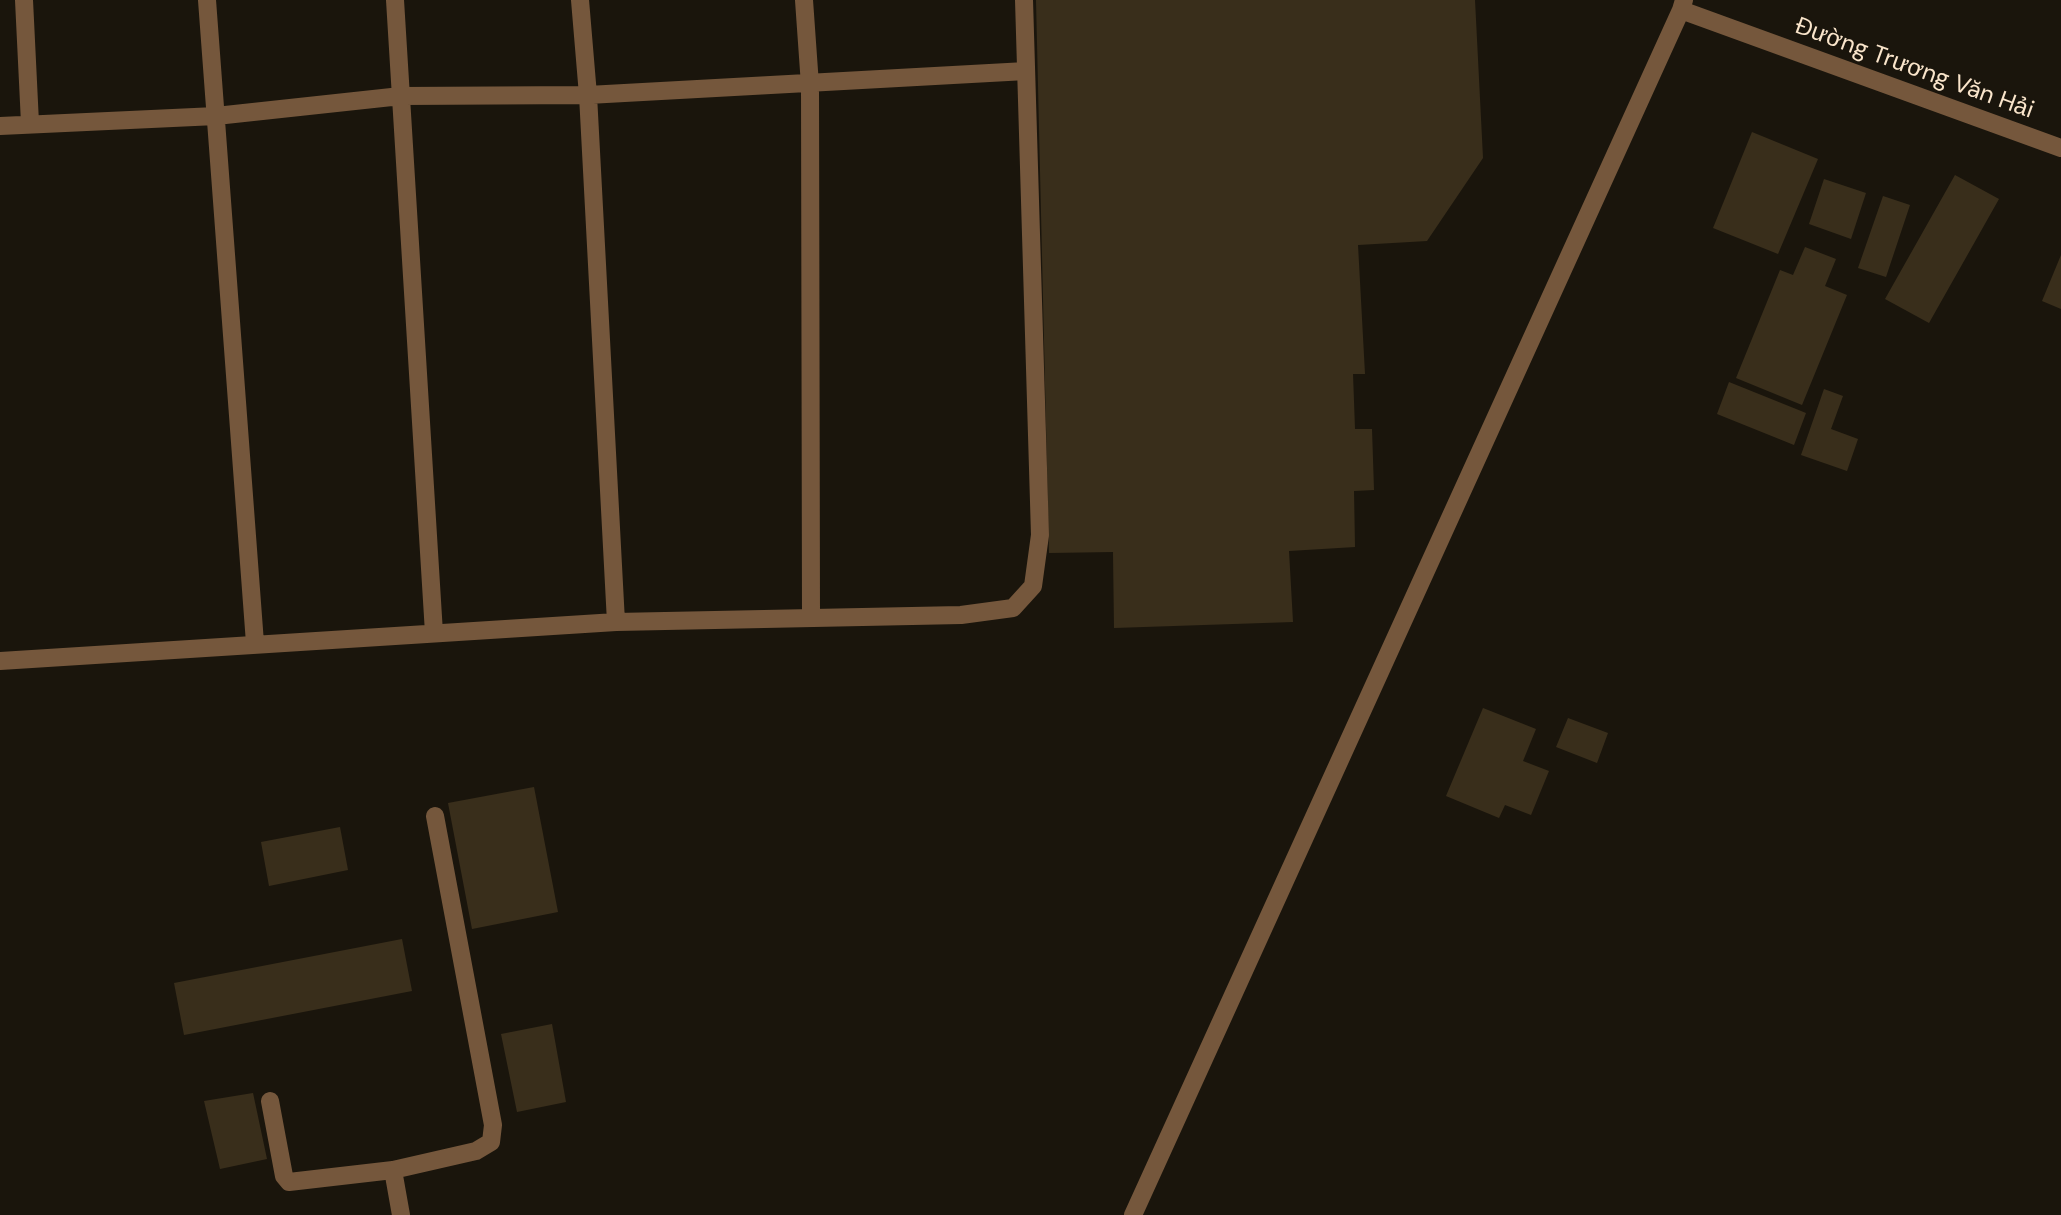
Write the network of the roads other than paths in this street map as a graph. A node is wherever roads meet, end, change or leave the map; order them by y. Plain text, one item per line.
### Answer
1 (24, 0) edge
2 (207, 0) edge
3 (395, 0) edge
4 (580, 0) edge
5 (804, 0) edge
6 (1024, 0) edge
7 (1683, 5) edge
8 (1026, 71) junction
9 (810, 85) junction
10 (588, 95) junction
11 (401, 96) junction
12 (216, 116) junction
13 (30, 123) junction
14 (0, 126) edge
15 (2061, 148) edge
16 (811, 618) junction
17 (616, 622) junction
18 (434, 633) junction
19 (255, 643) junction
20 (0, 661) edge
21 (435, 816) dead end
22 (270, 1101) dead end
23 (393, 1170) junction
24 (401, 1215) edge
25 (1133, 1215) edge

1 - 13 street
2 - 12 street
3 - 11 street
4 - 10 street
5 - 9 street
6 - 8 street
7 - 15 street, Đường Trương Văn Hải
7 - 25 street
8 - 9 street
8 - 16 street
9 - 10 street
9 - 16 street
10 - 11 street
10 - 17 street
11 - 12 street
11 - 18 street
12 - 13 street
12 - 19 street
13 - 14 street
16 - 17 street
17 - 18 street
18 - 19 street
19 - 20 street
21 - 23 street
22 - 23 street
23 - 24 street

